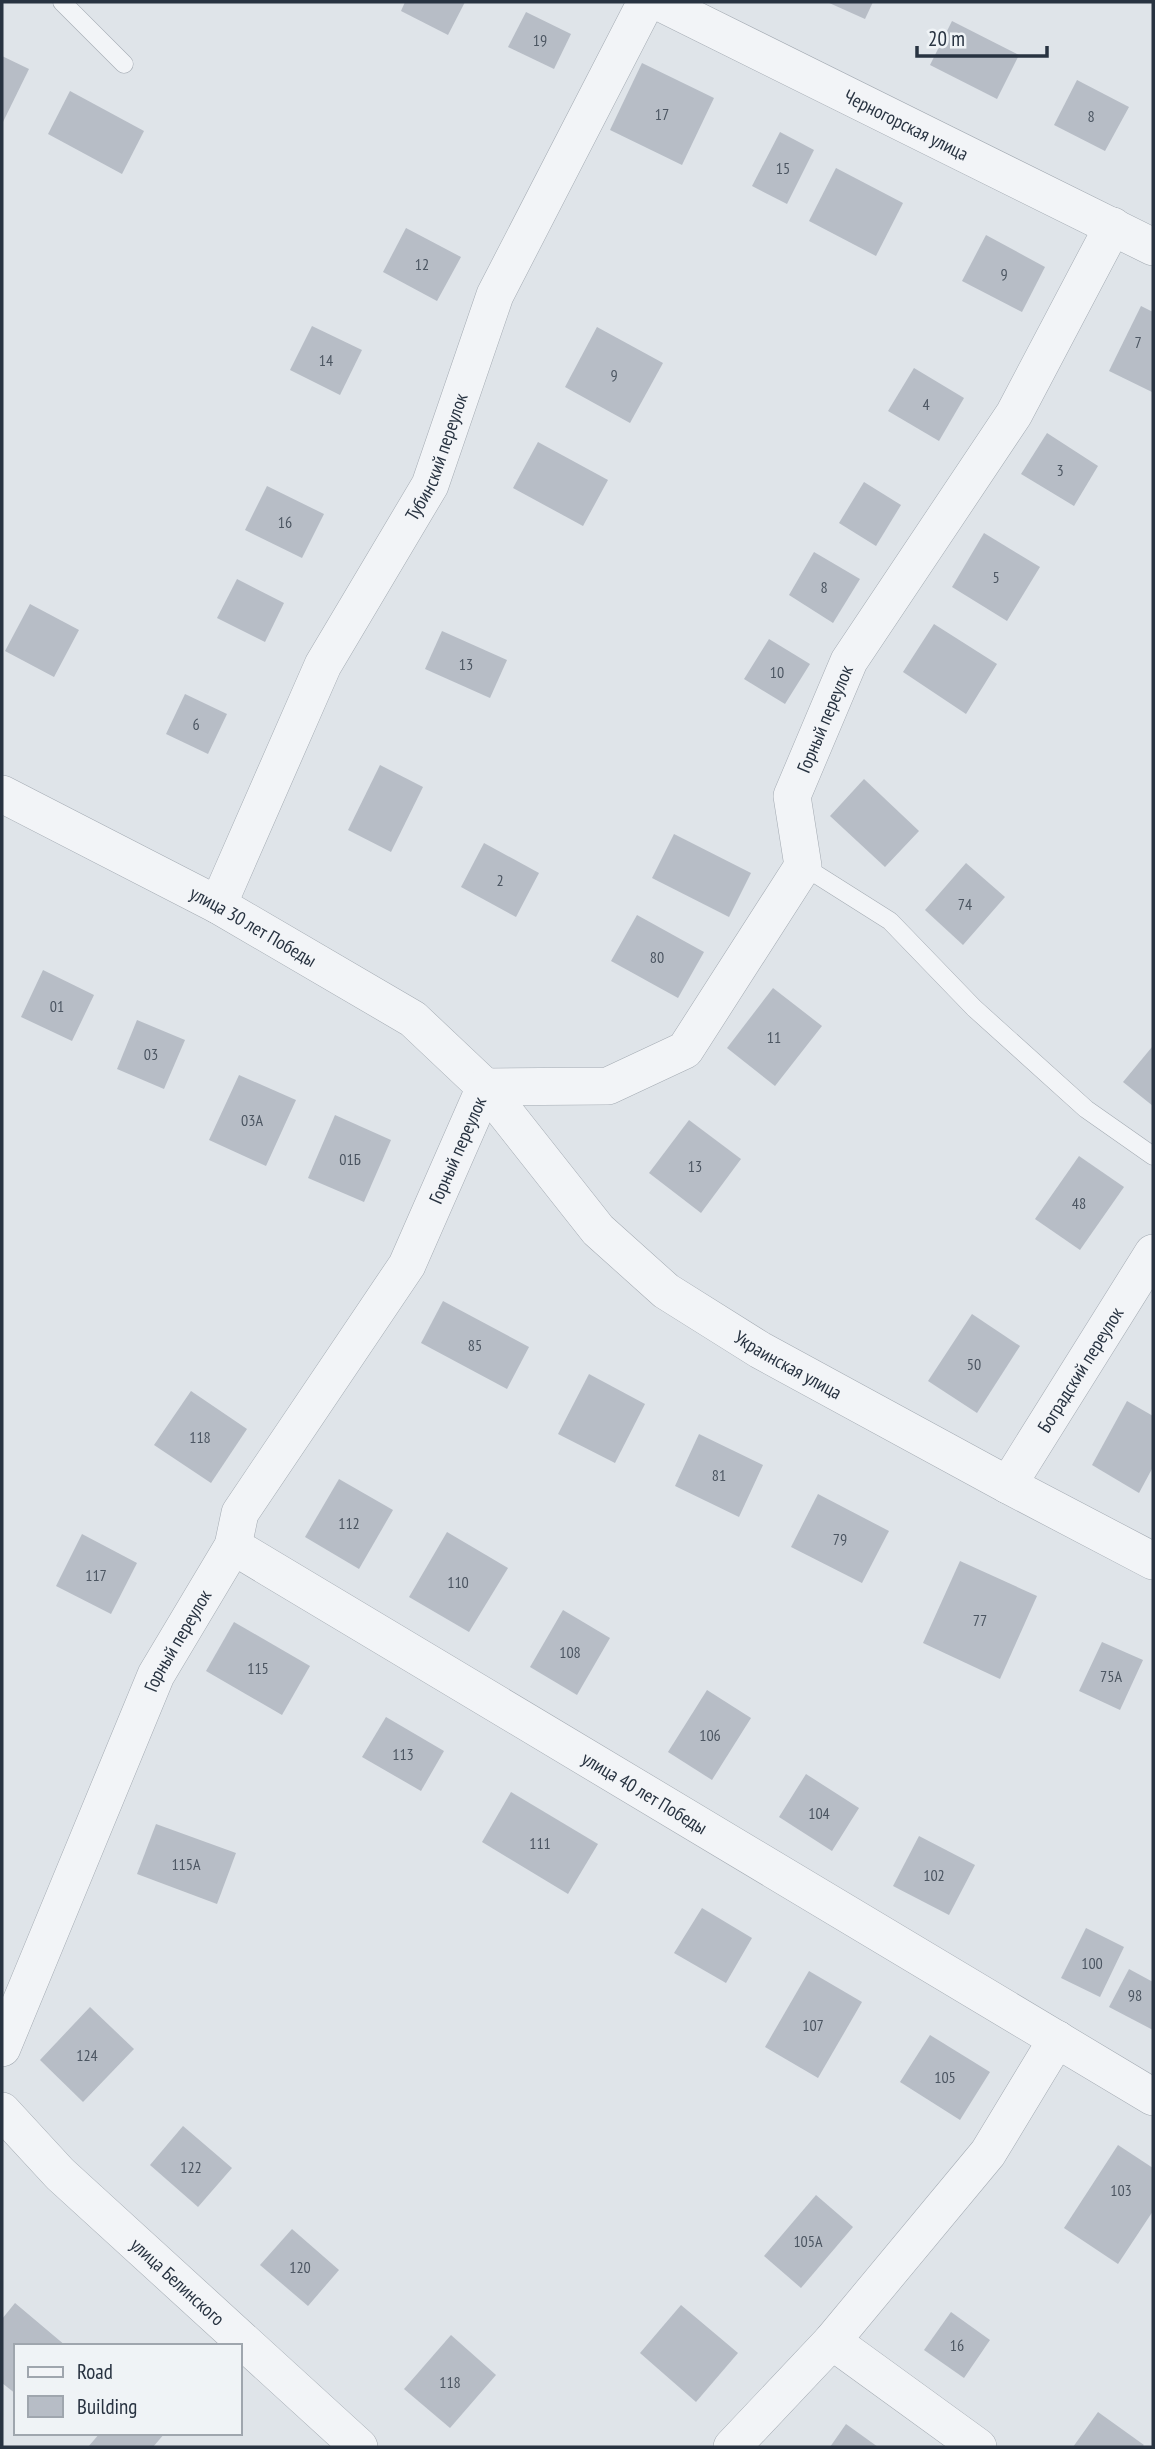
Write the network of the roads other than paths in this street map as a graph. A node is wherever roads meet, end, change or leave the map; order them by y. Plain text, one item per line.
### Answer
1 (62, 2) edge
2 (646, 2) edge
3 (659, 2) edge
4 (124, 64) dead end
5 (1113, 226) junction
6 (1153, 247) edge
7 (2, 794) edge
8 (803, 866) junction
9 (218, 905) junction
10 (485, 1087) junction
11 (1153, 1156) edge
12 (1153, 1253) edge
13 (1008, 1485) junction
14 (233, 1546) junction
15 (1153, 1560) edge
16 (1057, 2039) junction
17 (2, 2048) edge
18 (1153, 2096) edge
19 (2, 2111) edge
20 (832, 2341) junction
21 (359, 2447) edge
22 (732, 2447) edge
23 (978, 2447) edge

1 - 4 lane
2 - 9 street, Тубинский переулок
3 - 5 street, Черногорская улица
5 - 6 street, Черногорская улица
5 - 8 street, Горный переулок
7 - 9 street, улица 30 лет Победы
8 - 10 street, Горный переулок
8 - 11 lane
9 - 10 street, улица 30 лет Победы
10 - 13 street, Украинская улица
10 - 14 street, Горный переулок
12 - 13 street, Боградский переулок
13 - 15 street, Украинская улица
14 - 16 street, улица 40 лет Победы
14 - 17 street, Горный переулок
16 - 18 street, улица 40 лет Победы
16 - 20 street
19 - 21 street, улица Белинского
20 - 22 street
20 - 23 street

